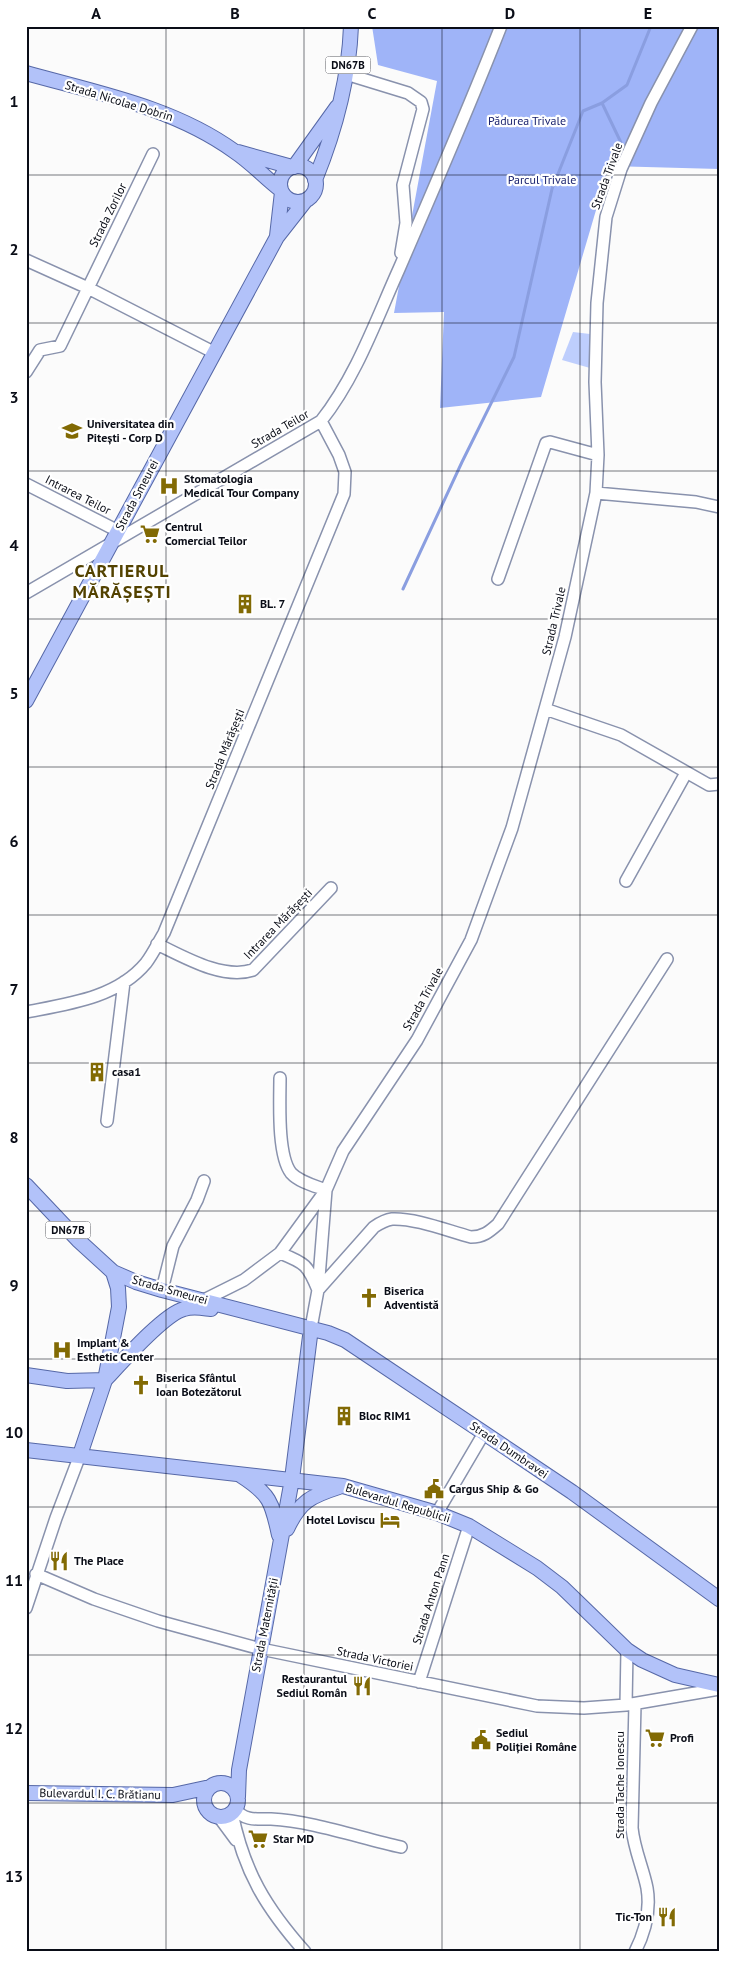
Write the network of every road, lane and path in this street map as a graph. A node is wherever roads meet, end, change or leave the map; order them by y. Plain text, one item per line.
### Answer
1 (351, 26) edge
2 (501, 26) edge
3 (692, 26) edge
4 (26, 73) edge
5 (346, 74) junction
6 (340, 102) junction
7 (235, 151) junction
8 (153, 154) dead end
9 (293, 167) junction
10 (315, 180) junction
11 (282, 191) junction
12 (306, 200) junction
13 (277, 237) junction
14 (26, 260) edge
15 (398, 272) junction
16 (88, 288) junction
17 (215, 353) junction
18 (26, 372) edge
19 (321, 421) junction
20 (598, 455) junction
21 (26, 484) edge
22 (596, 493) junction
23 (719, 507) edge
24 (118, 531) junction
25 (111, 544) junction
26 (498, 579) dead end
27 (26, 593) edge
28 (26, 701) edge
29 (545, 708) junction
30 (686, 773) junction
31 (719, 784) edge
32 (626, 881) dead end
33 (331, 888) dead end
34 (157, 944) junction
35 (667, 958) dead end
36 (124, 982) junction
37 (26, 1012) edge
38 (280, 1078) dead end
39 (107, 1121) dead end
40 (204, 1180) dead end
41 (26, 1185) edge
42 (326, 1190) junction
43 (280, 1253) junction
44 (113, 1272) junction
45 (162, 1290) junction
46 (318, 1290) junction
47 (204, 1300) junction
48 (251, 1314) junction
49 (288, 1323) joint
50 (311, 1328) junction
51 (26, 1376) edge
52 (105, 1380) junction
53 (484, 1433) junction
54 (26, 1450) edge
55 (80, 1455) junction
56 (237, 1473) junction
57 (292, 1479) junction
58 (343, 1486) junction
59 (437, 1513) junction
60 (469, 1526) junction
61 (281, 1544) junction
62 (36, 1574) junction
63 (719, 1599) edge
64 (26, 1608) edge
65 (260, 1649) junction
66 (627, 1650) junction
67 (419, 1682) junction
68 (719, 1685) edge
69 (719, 1689) edge
70 (631, 1704) junction
71 (239, 1770) junction
72 (214, 1785) junction
73 (26, 1793) edge
74 (173, 1795) junction
75 (205, 1806) junction
76 (231, 1809) junction
77 (401, 1848) dead end
78 (305, 1952) edge
79 (635, 1952) edge

1 - 5 main road, DN67B
2 - 15 street, Strada Teilor
3 - 20 street, Strada Trivale
4 - 7 main road, Strada Nicolae Dobrin
5 - 6 main road, DN67B
5 - 15 street
6 - 9 main road
6 - 10 main road
7 - 9 main road, Strada Nicolae Dobrin
7 - 11 main road, Strada Nicolae Dobrin
8 - 16 street, Strada Zorilor
9 - 10 main road
9 - 11 main road
10 - 12 main road
11 - 12 main road
11 - 13 main road, Strada Smeurei
12 - 13 main road, Strada Smeurei
13 - 17 main road, Strada Smeurei
14 - 16 street
15 - 19 street, Strada Teilor
16 - 17 street
16 - 18 street, Strada Zorilor
17 - 24 main road, Strada Smeurei
19 - 25 street, Strada Teilor
19 - 34 street, Strada Mărășești
20 - 22 street, Strada Trivale
20 - 26 street
21 - 24 street, Intrarea Teilor
22 - 23 street
22 - 29 street, Strada Trivale
24 - 25 main road, Strada Smeurei
25 - 27 street, Strada Teilor
25 - 28 main road, Strada Smeurei
29 - 30 street
29 - 42 street, Strada Trivale
30 - 31 street
30 - 32 street
33 - 34 street, Intrarea Mărășești
34 - 36 street, Strada Mărășești
35 - 46 street
36 - 37 street, Strada Mărășești
36 - 39 street
38 - 42 street
40 - 45 street
41 - 44 main road, Strada Smeurei / DN67B
42 - 43 street, Strada Trivale
42 - 46 street, Strada Trivale
43 - 46 street
43 - 47 street, Strada Trivale
44 - 45 main road, Strada Smeurei
44 - 52 main road
45 - 47 main road, Strada Smeurei
46 - 50 street, Strada Trivale
47 - 48 main road, Strada Smeurei
48 - 49 main road, Strada Smeurei
48 - 52 main road
49 - 50 main road, Strada Dumbravei
50 - 53 main road, Strada Dumbravei
50 - 57 main road, Strada Maternității
51 - 52 main road
52 - 55 main road
53 - 59 street
53 - 63 main road, Strada Dumbravei
54 - 55 main road, Bulevardul Republicii
55 - 56 main road, Bulevardul Republicii
55 - 62 street
56 - 57 main road, Bulevardul Republicii
56 - 61 main road
57 - 58 main road, Bulevardul Republicii
57 - 61 main road, Strada Maternității
58 - 59 main road, Bulevardul Republicii
58 - 61 main road
59 - 60 main road, Bulevardul Republicii
60 - 66 main road, Bulevardul Republicii
60 - 67 street, Strada Anton Pann
61 - 65 main road, Strada Maternității
62 - 64 street
62 - 65 street, Strada Victoriei
65 - 67 street, Strada Victoriei
65 - 71 main road, Strada Maternității
66 - 68 main road, Bulevardul Republicii
66 - 70 street, Strada Tache Ionescu
67 - 70 street, Strada Victoriei
69 - 70 street, Strada Victoriei
70 - 79 street, Strada Tache Ionescu
71 - 72 main road
71 - 76 main road, Strada Maternității
72 - 74 main road, Bulevardul I. C. Brătianu
72 - 75 main road
72 - 76 main road
73 - 74 main road, Bulevardul I. C. Brătianu
74 - 75 main road, Bulevardul I. C. Brătianu
75 - 76 main road
76 - 77 street
76 - 78 street

